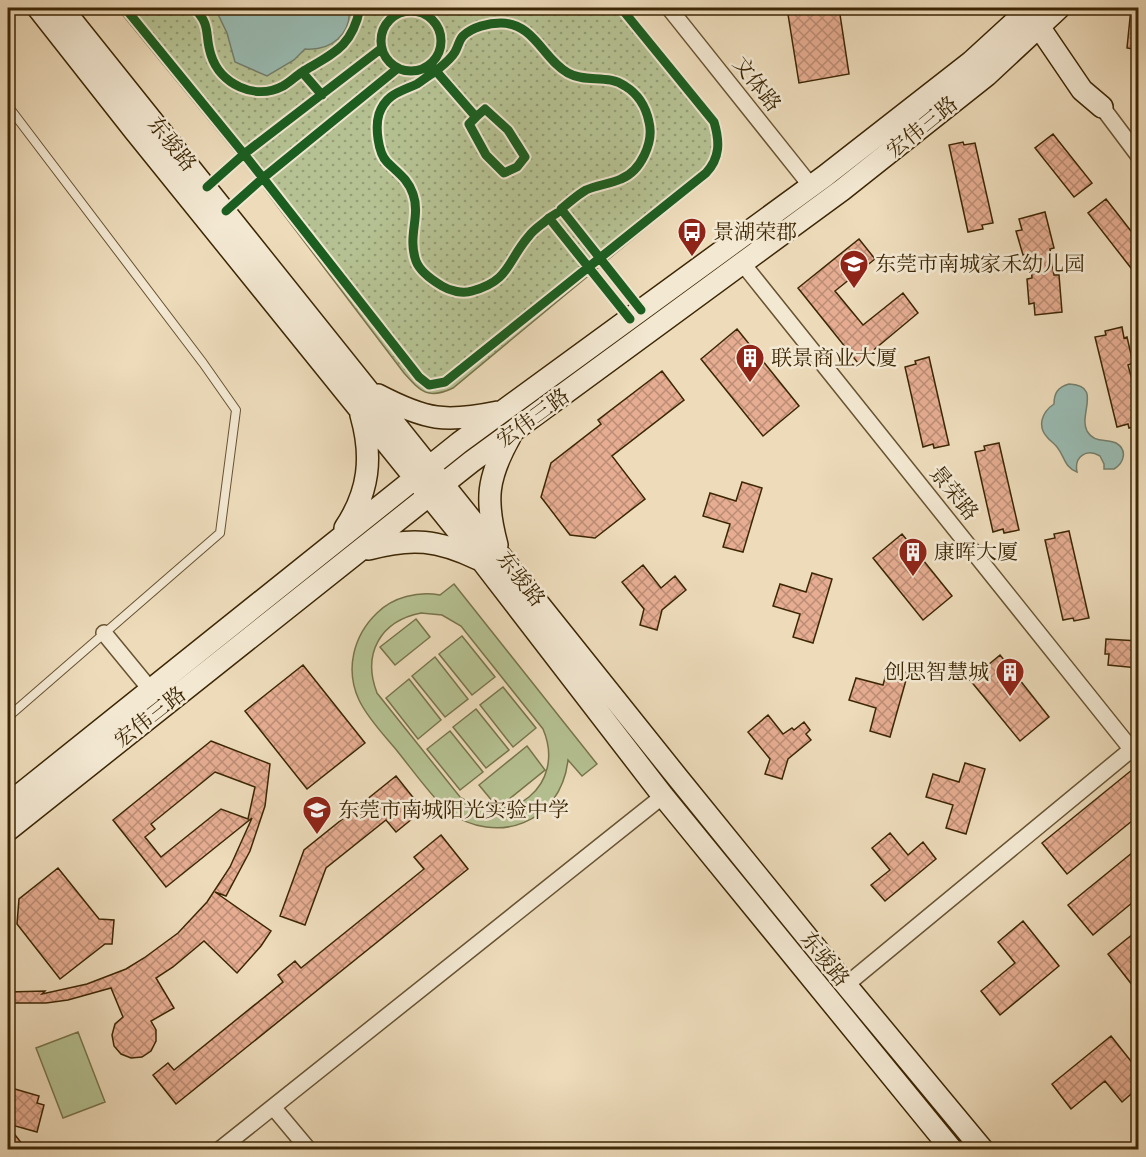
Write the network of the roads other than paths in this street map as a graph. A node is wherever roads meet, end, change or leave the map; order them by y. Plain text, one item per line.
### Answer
1 (38, 8) edge
2 (62, 8) edge
3 (669, 8) edge
4 (1039, 12) edge
5 (8, 106) edge
6 (1102, 106) joint
7 (1138, 155) edge
8 (811, 186) junction
9 (742, 264) junction
10 (370, 390) junction
11 (359, 409) junction
12 (504, 411) junction
13 (512, 432) junction
14 (422, 472) junction
15 (437, 490) junction
16 (339, 538) junction
17 (360, 551) junction
18 (490, 556) junction
19 (104, 633) junction
20 (150, 689) junction
21 (8, 717) edge
22 (1135, 747) edge
23 (663, 796) junction
24 (8, 804) edge
25 (8, 830) edge
26 (846, 986) junction
27 (273, 1107) junction
28 (219, 1149) edge
29 (309, 1149) edge
30 (952, 1149) edge
31 (983, 1149) edge

1 - 11 street, 东骏路
2 - 10 street, 东骏路
3 - 8 street, 文体路
4 - 6 street
4 - 8 street, 宏伟三路
4 - 9 street, 宏伟三路
5 - 19 lane
6 - 7 street
8 - 12 street, 宏伟三路
9 - 13 street, 宏伟三路
9 - 22 street, 景荣路
10 - 12 street
10 - 14 street, 东骏路
11 - 14 street, 东骏路
11 - 16 street
12 - 14 street, 宏伟三路
13 - 15 street, 宏伟三路
13 - 18 street
14 - 15 street, 东骏路
14 - 16 street, 宏伟三路
15 - 17 street, 宏伟三路
15 - 18 street, 东骏路
16 - 20 street, 宏伟三路
17 - 18 street
17 - 25 street, 宏伟三路
18 - 23 street, 东骏路
18 - 26 street, 东骏路
19 - 20 street
19 - 21 lane
20 - 24 street, 宏伟三路
22 - 26 street
23 - 27 street
23 - 30 street, 东骏路
26 - 31 street, 东骏路
27 - 28 street
27 - 29 street

